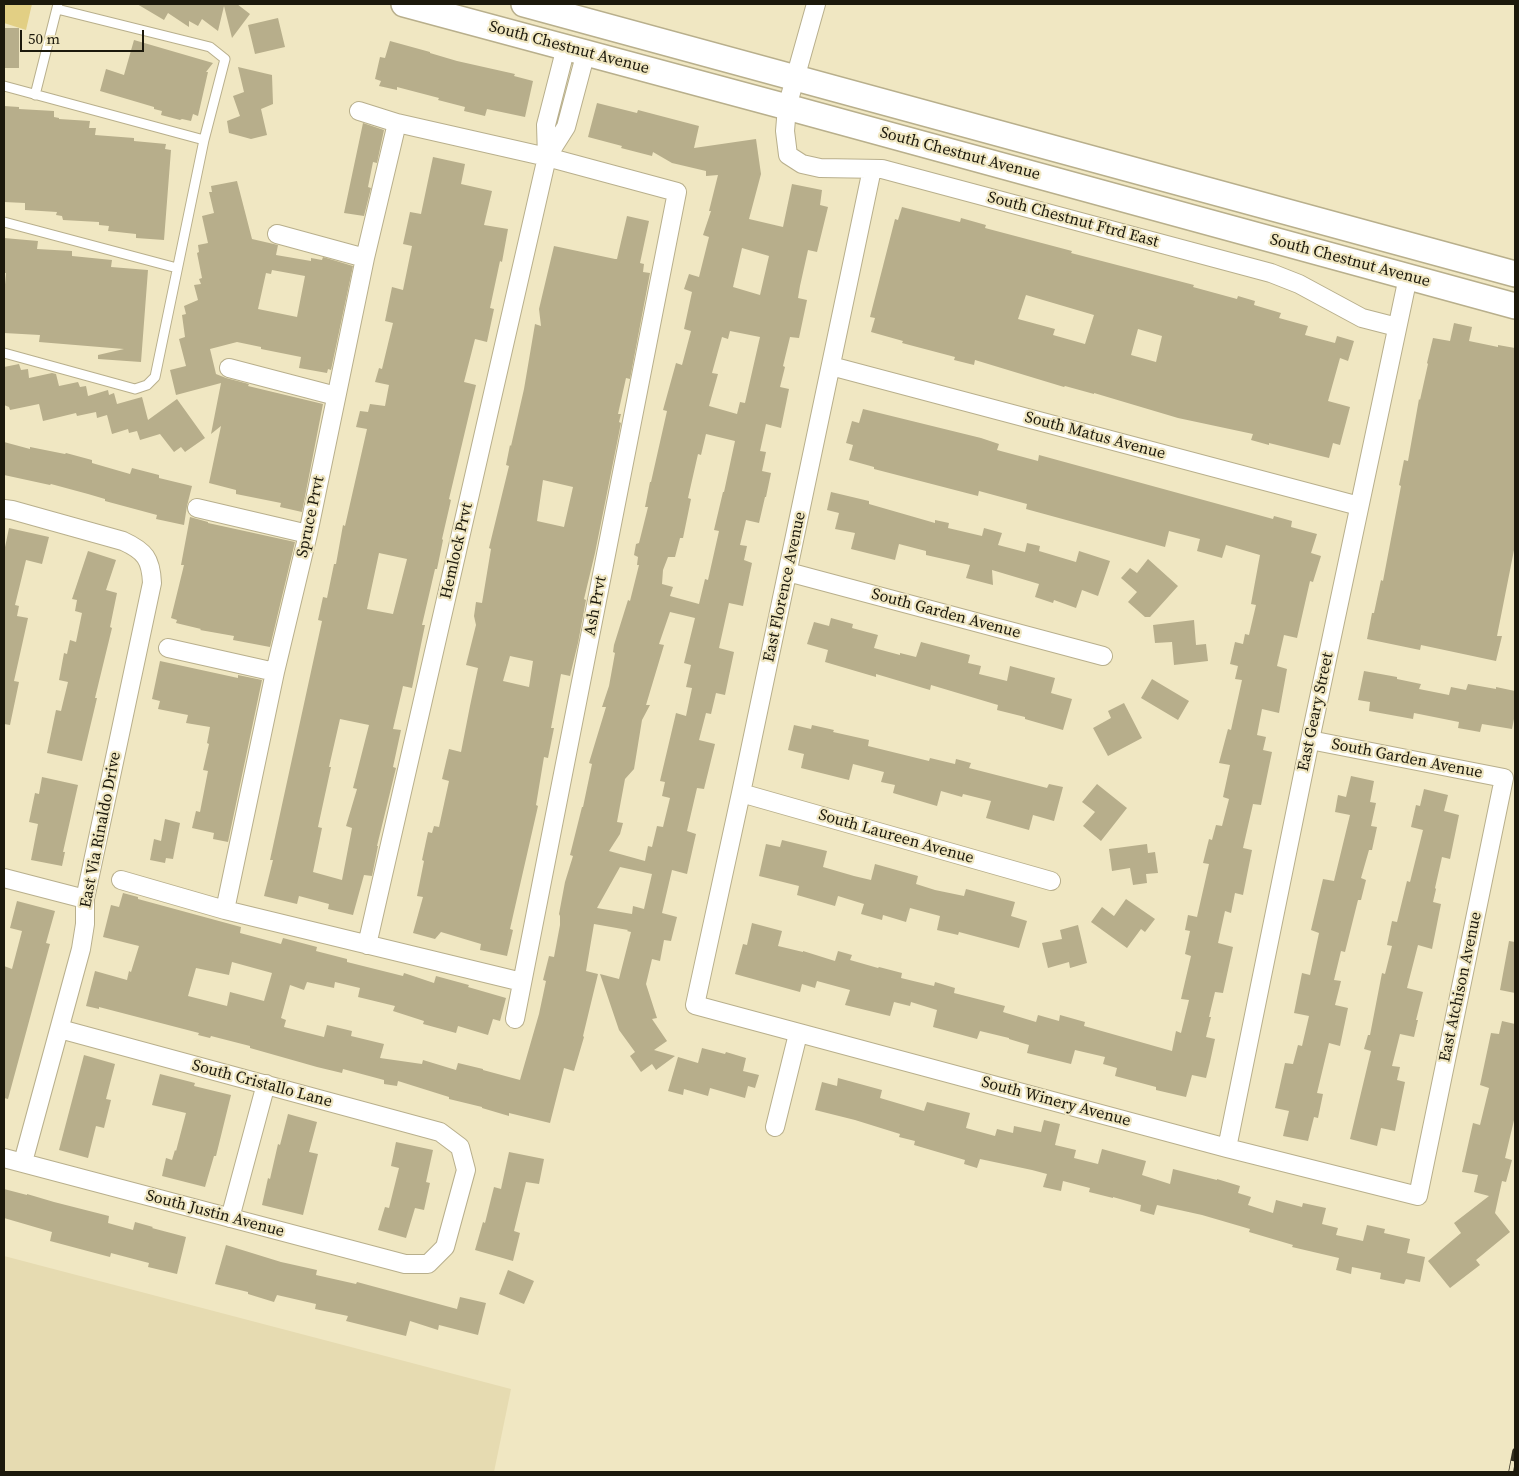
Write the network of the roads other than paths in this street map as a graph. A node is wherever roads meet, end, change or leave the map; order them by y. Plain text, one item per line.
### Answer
1 (404, 4) edge
2 (524, 4) edge
3 (816, 4) edge
4 (58, 6) edge
5 (576, 50) junction
6 (796, 78) junction
7 (4, 86) edge
8 (35, 96) junction
9 (787, 107) junction
10 (359, 111) dead end
11 (397, 123) junction
12 (204, 140) junction
13 (547, 157) junction
14 (872, 169) junction
15 (4, 222) edge
16 (277, 234) dead end
17 (366, 258) junction
18 (177, 268) junction
19 (1515, 274) edge
20 (1408, 277) junction
21 (1515, 290) edge
22 (1515, 306) edge
23 (1396, 327) junction
24 (4, 353) edge
25 (832, 366) junction
26 (229, 368) dead end
27 (336, 396) junction
28 (1359, 506) junction
29 (197, 508) dead end
30 (4, 509) edge
31 (308, 534) junction
32 (788, 572) junction
33 (168, 648) dead end
34 (1103, 656) dead end
35 (275, 672) junction
36 (1310, 740) junction
37 (1504, 778) joint
38 (741, 793) junction
39 (4, 878) edge
40 (121, 880) dead end
41 (1051, 880) dead end
42 (85, 900) junction
43 (225, 910) junction
44 (367, 945) junction
45 (522, 982) junction
46 (694, 1005) joint
47 (515, 1019) dead end
48 (60, 1029) junction
49 (798, 1034) junction
50 (266, 1084) junction
51 (775, 1127) dead end
52 (1227, 1148) junction
53 (4, 1158) edge
54 (23, 1162) junction
55 (1418, 1196) joint
56 (230, 1218) junction
57 (428, 1264) joint

1 - 5 main road, South Chestnut Avenue
2 - 6 main road, South Chestnut Avenue
3 - 6 street
4 - 8 lane
4 - 12 lane
5 - 9 main road, South Chestnut Avenue
5 - 13 street, Hemlock Prvt
6 - 9 street
6 - 19 main road, South Chestnut Avenue
7 - 8 lane
8 - 12 lane
9 - 14 street, South Chestnut Ftrd East
9 - 20 main road, South Chestnut Avenue
10 - 11 street
11 - 13 street
11 - 17 street, Spruce Prvt
12 - 18 lane
13 - 44 street, Hemlock Prvt
13 - 45 street, Ash Prvt
14 - 23 street, South Chestnut Ftrd East
14 - 25 street, East Florence Avenue
15 - 18 lane
16 - 17 street
17 - 27 street, Spruce Prvt
18 - 24 lane
20 - 21 main road
20 - 22 main road, South Chestnut Avenue
20 - 23 street, East Geary Street
23 - 28 street, East Geary Street
25 - 28 street, South Matus Avenue
25 - 32 street, East Florence Avenue
26 - 27 street
27 - 31 street, Spruce Prvt
28 - 36 street, East Geary Street
29 - 31 street
30 - 42 street, East Via Rinaldo Drive
31 - 35 street, Spruce Prvt
32 - 34 street, South Garden Avenue
32 - 38 street, East Florence Avenue
33 - 35 street
35 - 43 street, Spruce Prvt
36 - 37 street, South Garden Avenue
36 - 52 street, East Geary Street
37 - 55 street, East Atchison Avenue
38 - 41 street, South Laureen Avenue
38 - 46 street, East Florence Avenue
39 - 42 street
40 - 43 street
42 - 48 street, East Via Rinaldo Drive
43 - 44 street
44 - 45 street
45 - 47 street, Ash Prvt
46 - 49 street, South Winery Avenue
48 - 50 street, South Cristallo Lane
48 - 54 street, East Via Rinaldo Drive
49 - 51 street
49 - 52 street, South Winery Avenue
50 - 56 street
50 - 57 street, South Cristallo Lane
52 - 55 street, South Winery Avenue
53 - 54 street, South Justin Avenue
54 - 56 street, South Justin Avenue
56 - 57 street, South Justin Avenue

